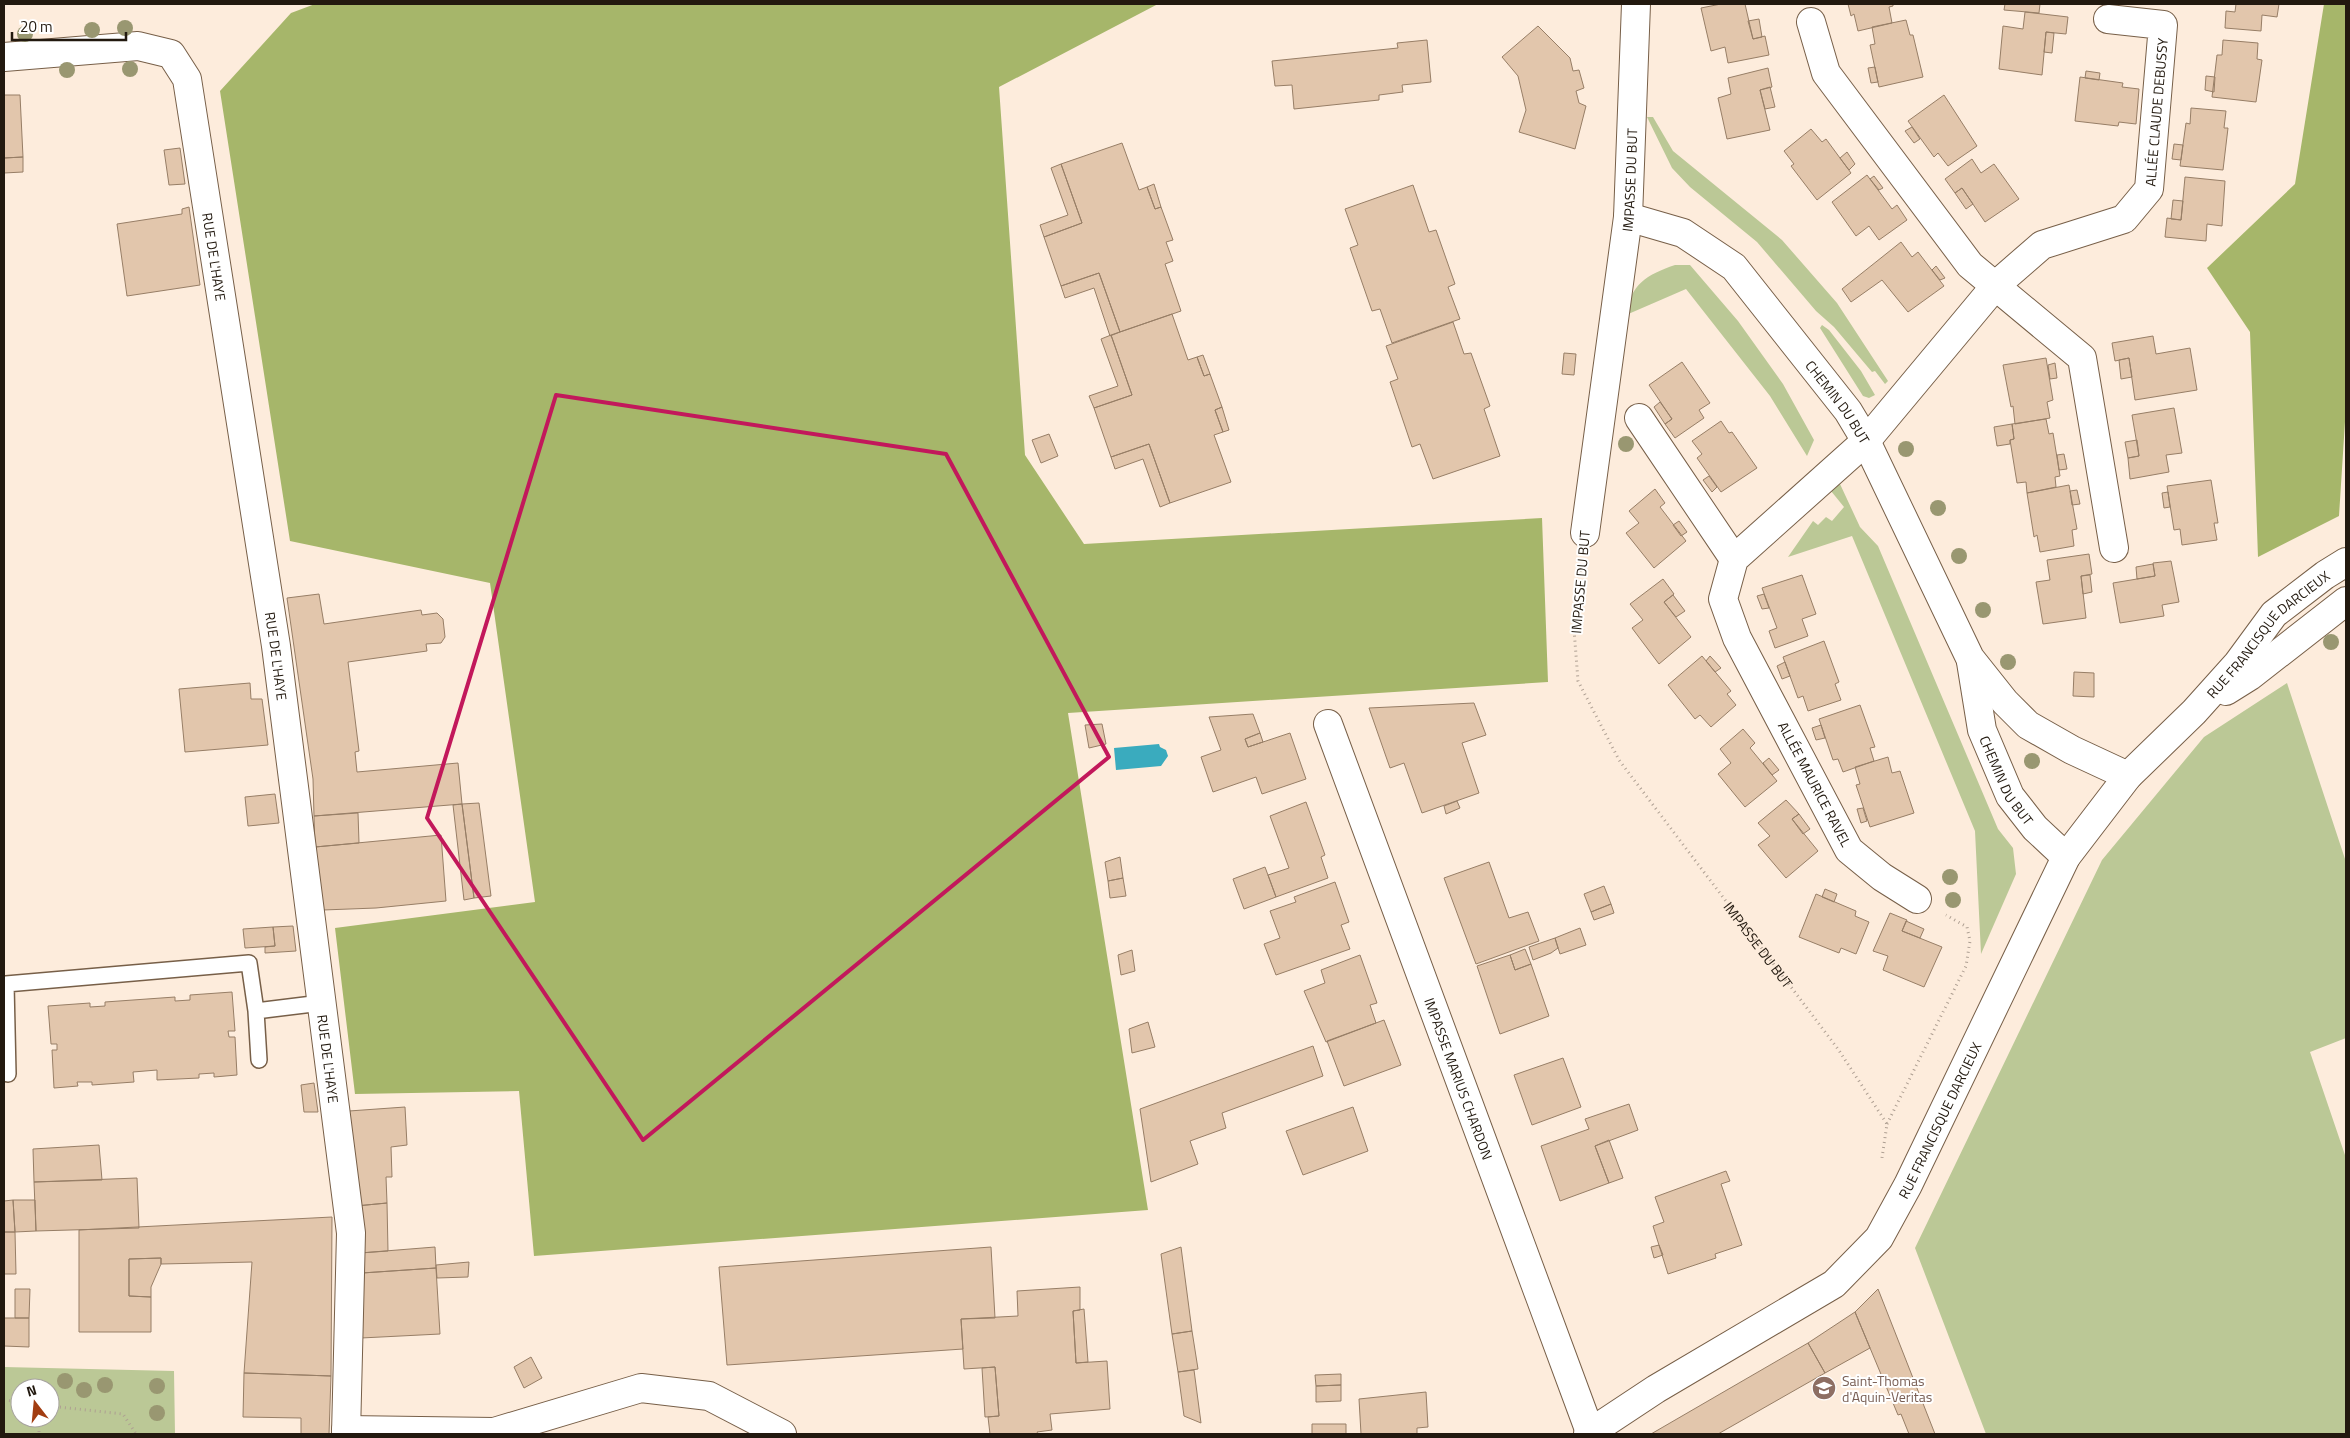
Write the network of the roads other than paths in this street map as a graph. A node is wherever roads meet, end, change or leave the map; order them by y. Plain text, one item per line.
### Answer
1 (1636, 4) edge
2 (2108, 18) dead end
3 (1811, 22) dead end
4 (4, 57) edge
5 (1628, 217) junction
6 (1996, 285) junction
7 (1639, 418) dead end
8 (1866, 441) junction
9 (1584, 533) road end
10 (2114, 548) dead end
11 (1734, 559) junction
12 (2346, 562) edge
13 (2346, 601) edge
14 (1970, 658) junction
15 (2194, 712) junction
16 (1328, 724) dead end
17 (2128, 776) junction
18 (2066, 857) junction
19 (1917, 899) road end
20 (321, 1003) junction
21 (256, 1011) junction
22 (259, 1060) dead end
23 (8, 1074) dead end
24 (346, 1432) edge
25 (1589, 1433) edge
26 (782, 1434) edge

1 - 5 street, IMPASSE DU BUT
2 - 6 street, ALLÉE CLAUDE DEBUSSY
3 - 6 street
4 - 20 street, RUE DE L'HAYE
5 - 8 street, CHEMIN DU BUT
5 - 9 street, IMPASSE DU BUT
6 - 8 street, ALLÉE CLAUDE DEBUSSY
6 - 10 street
7 - 11 street
8 - 11 street
8 - 14 street, CHEMIN DU BUT
11 - 19 street, ALLÉE MAURICE RAVEL
12 - 15 street, RUE FRANCISQUE DARCIEUX
13 - 15 street, RUE FRANCISQUE DARCIEUX
14 - 17 street, CHEMIN DU BUT
14 - 18 street, CHEMIN DU BUT
15 - 17 street, RUE FRANCISQUE DARCIEUX
16 - 25 street, IMPASSE MARIUS CHARDON
17 - 18 street, RUE FRANCISQUE DARCIEUX
18 - 25 street, RUE FRANCISQUE DARCIEUX
20 - 21 lane
20 - 24 street, RUE DE L'HAYE
21 - 22 lane
21 - 23 lane
24 - 26 street

